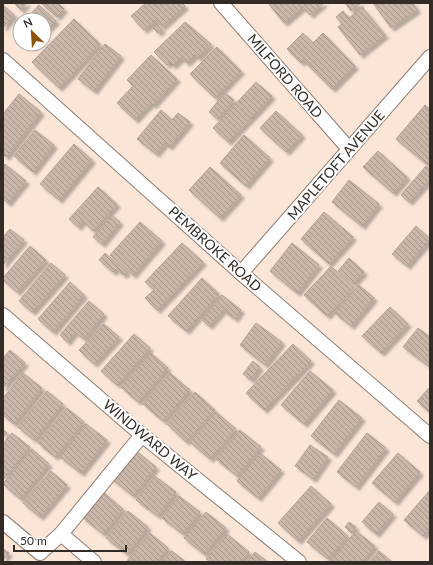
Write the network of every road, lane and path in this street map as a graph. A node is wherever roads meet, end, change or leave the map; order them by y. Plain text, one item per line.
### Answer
1 (221, 3) edge
2 (430, 57) edge
3 (3, 60) edge
4 (349, 149) junction
5 (241, 273) junction
6 (3, 315) edge
7 (142, 435) junction
8 (430, 436) edge
9 (3, 522) edge
10 (60, 534) junction
11 (43, 558) edge
12 (94, 562) edge
13 (299, 562) edge

1 - 4 street, MILFORD ROAD
2 - 4 street, MAPLETOFT AVENUE
3 - 5 street, PEMBROKE ROAD
4 - 5 street, MAPLETOFT AVENUE
5 - 8 street, PEMBROKE ROAD
6 - 7 street, WINDWARD WAY
7 - 10 street
7 - 13 street, WINDWARD WAY
9 - 11 street
10 - 11 street
10 - 12 street

